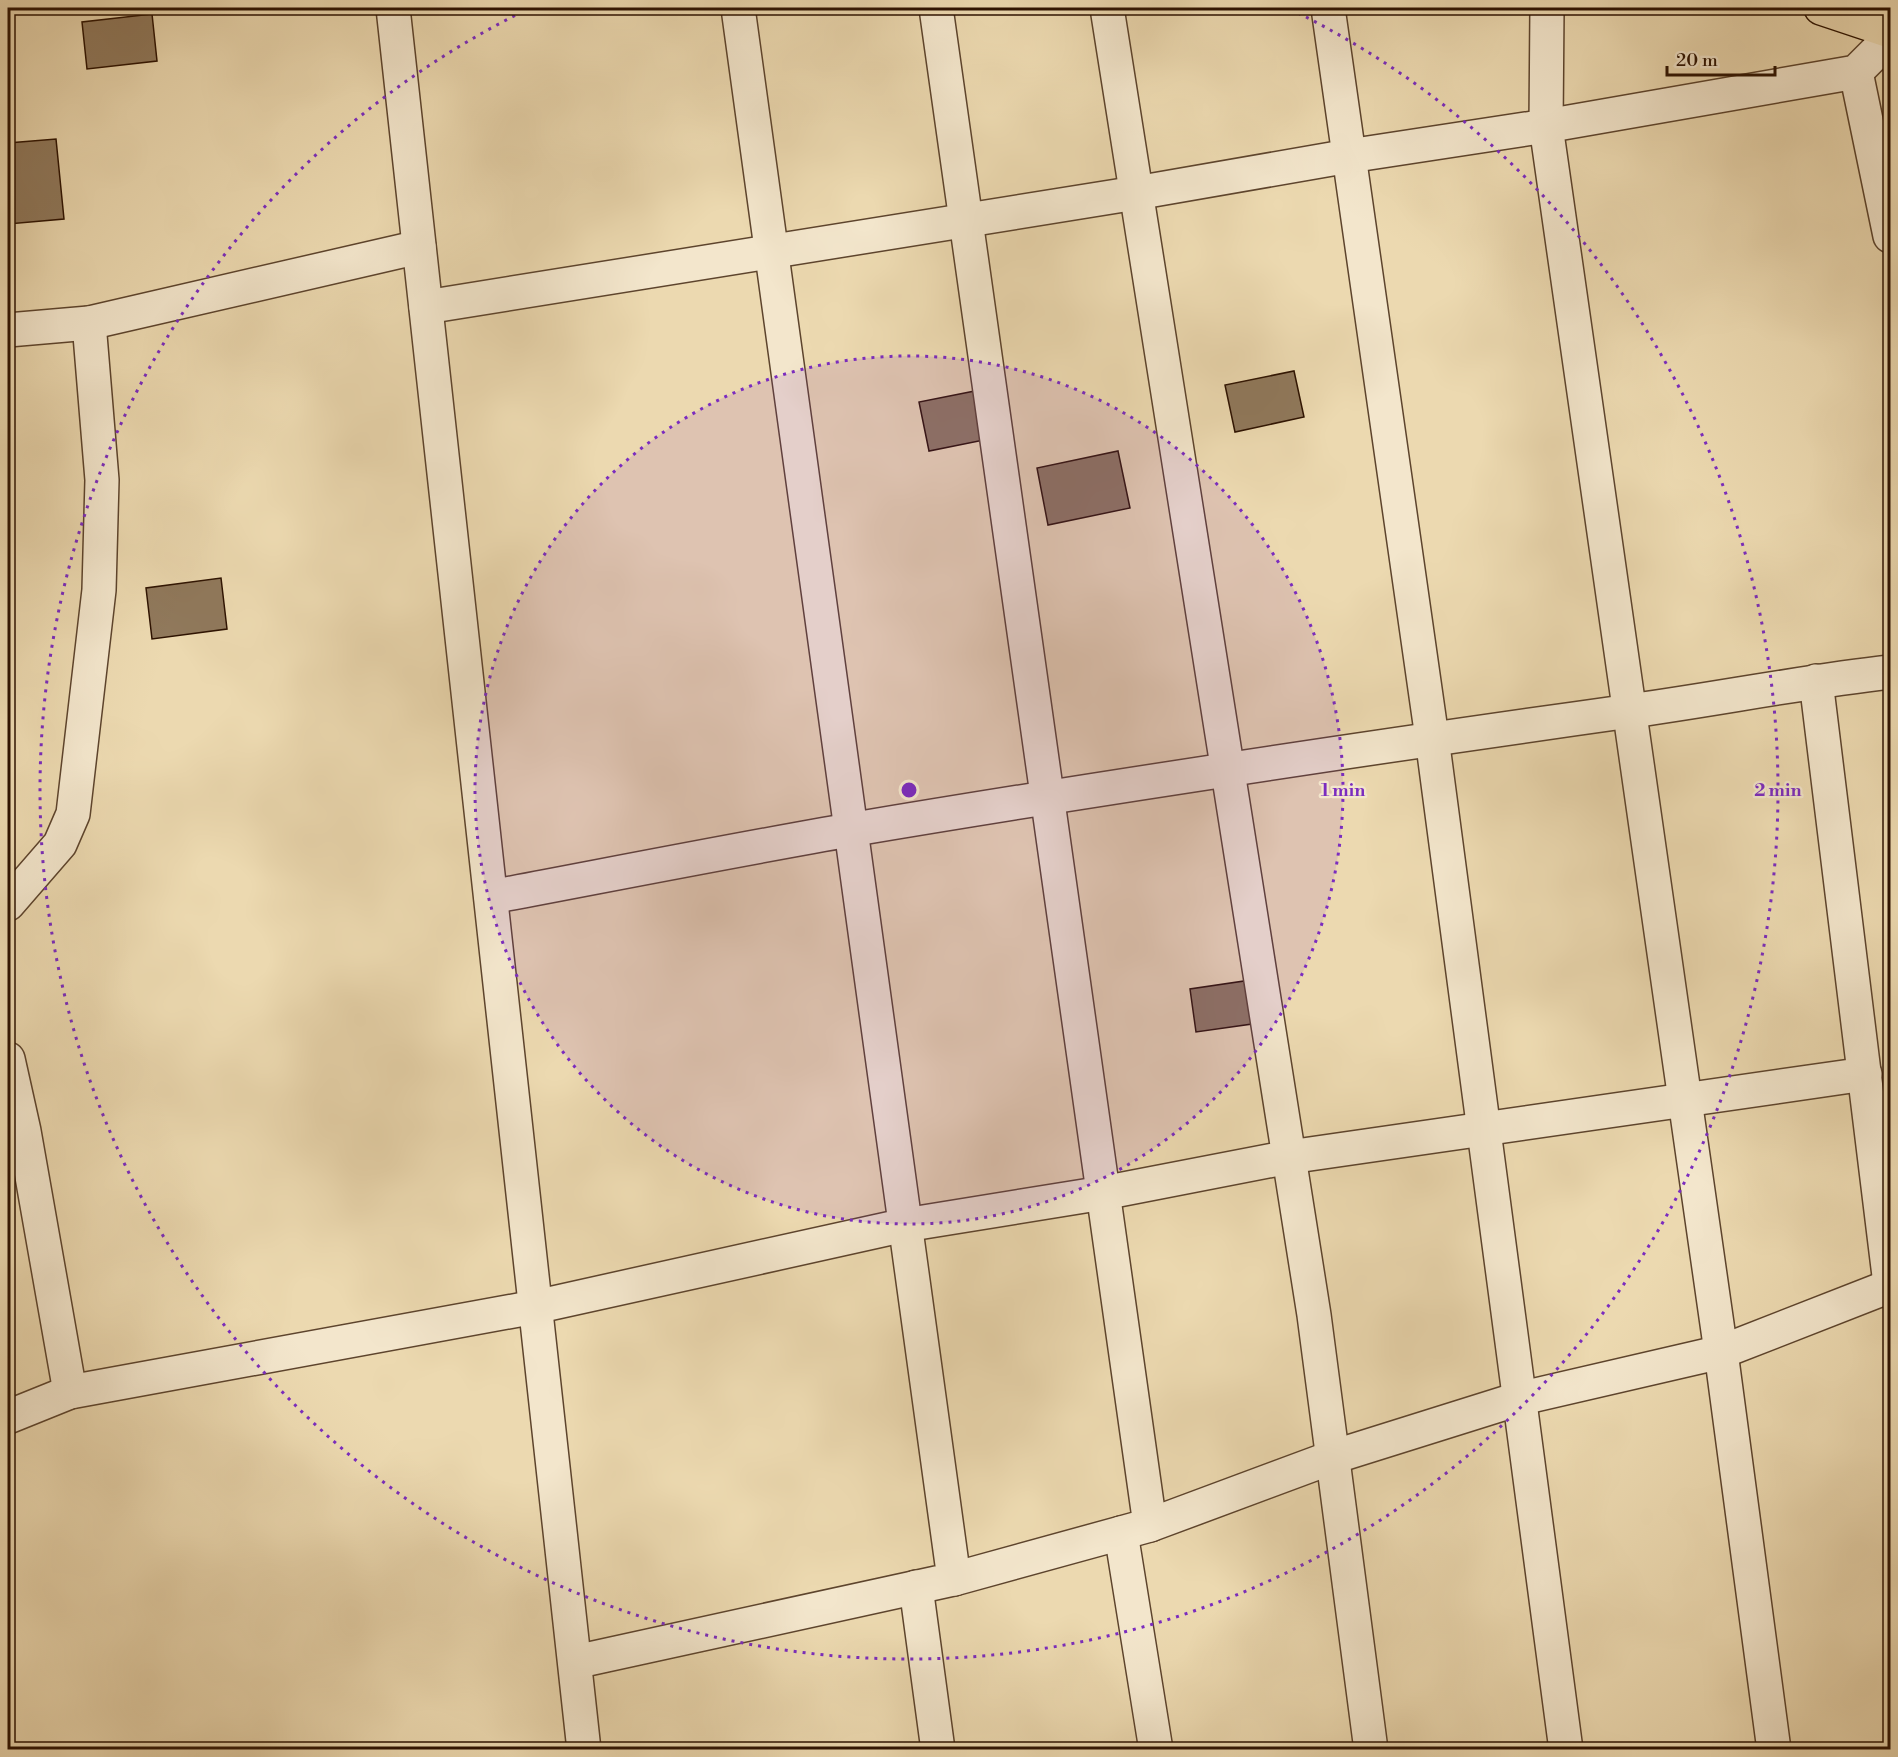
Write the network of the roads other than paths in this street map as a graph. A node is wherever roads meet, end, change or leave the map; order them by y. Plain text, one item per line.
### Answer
1 (393, 8) edge
2 (738, 8) edge
3 (936, 8) edge
4 (1107, 8) edge
5 (1328, 8) edge
6 (1547, 8) edge
7 (1821, 8) edge
8 (1890, 30) edge
9 (1890, 38) edge
10 (1856, 72) junction
11 (1546, 126) junction
12 (1349, 156) junction
13 (1136, 193) junction
14 (968, 220) junction
15 (1890, 236) edge
16 (419, 247) junction
17 (771, 252) junction
18 (426, 307) junction
19 (89, 323) junction
20 (8, 330) edge
21 (1890, 672) edge
22 (1816, 681) junction
23 (1629, 711) junction
24 (1432, 738) junction
25 (1228, 771) junction
26 (1047, 797) junction
27 (851, 830) junction
28 (491, 897) junction
29 (8, 904) edge
30 (8, 1059) edge
31 (1865, 1074) junction
32 (1685, 1100) junction
33 (1483, 1128) junction
34 (1289, 1157) junction
35 (1103, 1193) junction
36 (905, 1225) junction
37 (1890, 1285) edge
38 (534, 1307) junction
39 (1721, 1352) junction
40 (70, 1392) junction
41 (1518, 1399) junction
42 (8, 1417) edge
43 (1333, 1457) junction
44 (1136, 1529) junction
45 (954, 1579) junction
46 (916, 1587) junction
47 (575, 1662) junction
48 (585, 1749) edge
49 (938, 1749) edge
50 (1156, 1749) edge
51 (1371, 1749) edge
52 (1566, 1749) edge
53 (1774, 1749) edge

1 - 16 street
2 - 17 street
3 - 14 street
4 - 13 street
5 - 12 street
6 - 11 street
7 - 8 main road
9 - 10 street
10 - 11 street
10 - 15 street
11 - 12 street
11 - 23 street
12 - 13 street
12 - 24 street
13 - 14 street
13 - 25 street
14 - 17 street
14 - 26 street
16 - 18 street
16 - 19 street
17 - 18 street
17 - 27 street
18 - 28 street
19 - 20 street
19 - 29 street
21 - 22 street
22 - 23 street
22 - 31 street
23 - 24 street
23 - 32 street
24 - 25 street
24 - 33 street
25 - 26 street
25 - 34 street
26 - 27 street
26 - 35 street
27 - 28 street
27 - 36 street
28 - 38 street
30 - 40 street
31 - 32 street
31 - 37 street
32 - 33 street
32 - 39 street
33 - 34 street
33 - 41 street
34 - 35 street
34 - 43 street
35 - 36 street
35 - 44 street
36 - 38 street
36 - 45 street
37 - 39 street
38 - 40 street
38 - 47 street
39 - 41 street
39 - 53 street
40 - 42 street
41 - 43 street
41 - 52 street
43 - 44 street
43 - 51 street
44 - 45 street
44 - 50 street
45 - 46 street
46 - 47 street
46 - 49 street
47 - 48 street

